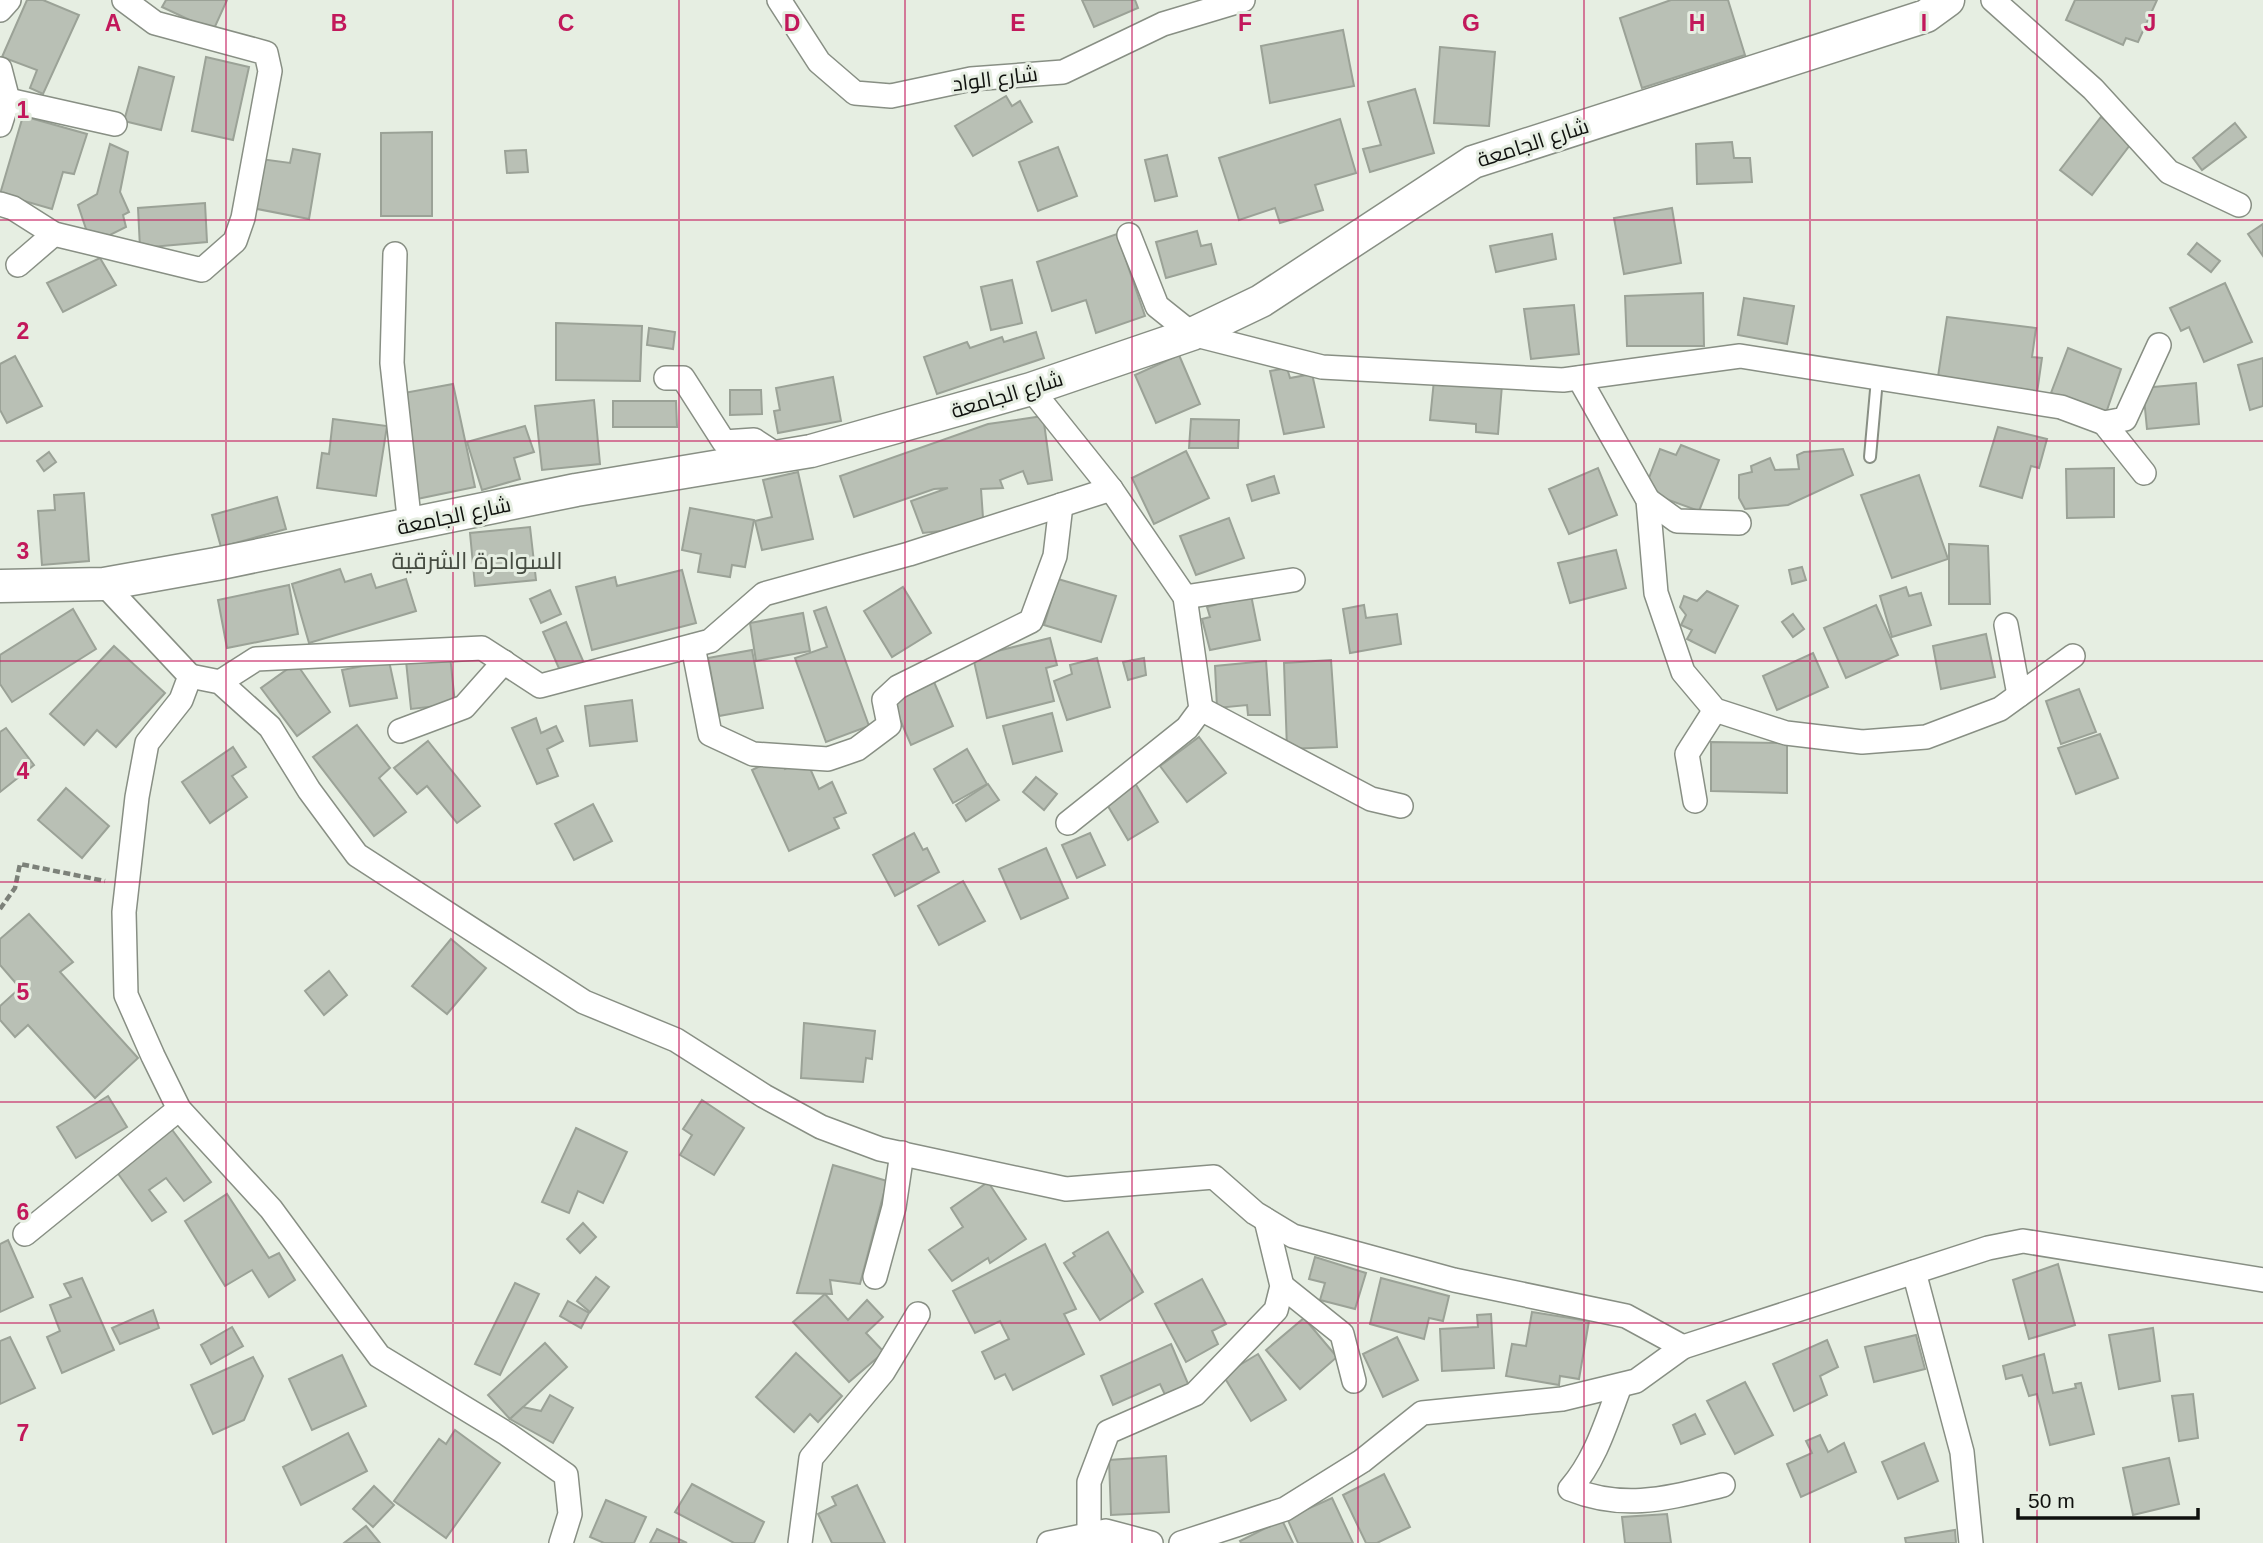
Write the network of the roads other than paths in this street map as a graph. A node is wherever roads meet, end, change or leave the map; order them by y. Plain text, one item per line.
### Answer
1 (9, 0) edge
2 (124, 0) edge
3 (779, 0) edge
4 (1242, 0) edge
5 (1948, 0) edge
6 (1993, 0) edge
7 (0, 10) edge
8 (0, 69) edge
9 (8, 100) junction
10 (115, 124) dead end
11 (0, 125) edge
12 (0, 204) edge
13 (2239, 205) dead end
14 (54, 234) junction
15 (1129, 234) dead end
16 (395, 254) dead end
17 (18, 265) dead end
18 (1192, 334) junction
19 (2159, 345) dead end
20 (666, 378) dead end
21 (1579, 378) junction
22 (1877, 379) junction
23 (1031, 389) junction
24 (2104, 424) junction
25 (780, 457) junction
26 (1870, 457) dead end
27 (2144, 474) dead end
28 (1111, 489) junction
29 (1648, 500) junction
30 (1061, 505) junction
31 (1739, 523) dead end
32 (410, 526) junction
33 (1293, 580) dead end
34 (104, 584) junction
35 (0, 586) edge
36 (1185, 597) junction
37 (2006, 625) dead end
38 (693, 646) junction
39 (2073, 656) dead end
40 (504, 662) junction
41 (190, 676) junction
42 (220, 682) junction
43 (2019, 695) junction
44 (1201, 709) junction
45 (1715, 710) junction
46 (400, 731) dead end
47 (1695, 801) dead end
48 (1401, 806) dead end
49 (1068, 823) dead end
50 (179, 1109) junction
51 (902, 1153) junction
52 (1266, 1220) junction
53 (25, 1234) dead end
54 (1914, 1272) junction
55 (875, 1277) dead end
56 (2263, 1280) edge
57 (1282, 1286) junction
58 (918, 1314) dead end
59 (1683, 1347) junction
60 (1354, 1381) dead end
61 (1619, 1385) junction
62 (1723, 1485) dead end
63 (1089, 1534) junction
64 (561, 1543) edge
65 (800, 1543) edge
66 (1049, 1543) edge
67 (1151, 1543) edge
68 (1181, 1543) edge
69 (1970, 1543) edge

1 - 7 street
2 - 14 street
3 - 4 street, شارع الواد
5 - 18 main road, شارع الجامعة
6 - 13 street
8 - 9 street
9 - 10 street
9 - 11 street
12 - 14 street
14 - 17 street
15 - 18 street
16 - 32 street
18 - 21 street
18 - 23 main road, شارع الجامعة
19 - 24 street
20 - 25 street
21 - 22 street
21 - 29 street
22 - 24 street
22 - 26 lane
23 - 25 main road, شارع الجامعة
23 - 28 street
24 - 27 street
25 - 32 main road, شارع الجامعة
28 - 30 street
28 - 36 street
29 - 31 street
29 - 45 street
30 - 38 street
30 - 38 street
32 - 34 main road, شارع الجامعة
33 - 36 street
34 - 35 main road, شارع الجامعة
34 - 41 street
36 - 44 street
37 - 43 street
38 - 40 street
39 - 43 street
40 - 42 street
40 - 46 street
41 - 42 street
41 - 50 street
42 - 51 street
43 - 45 street
44 - 48 street
44 - 49 street
45 - 47 street
50 - 53 street
50 - 64 street
51 - 52 street
51 - 55 street
52 - 57 street
52 - 59 street
54 - 56 street
54 - 59 street
54 - 69 street
57 - 60 street
57 - 63 street
58 - 65 street
59 - 61 street
61 - 62 street
61 - 68 street
63 - 66 street
63 - 67 street

